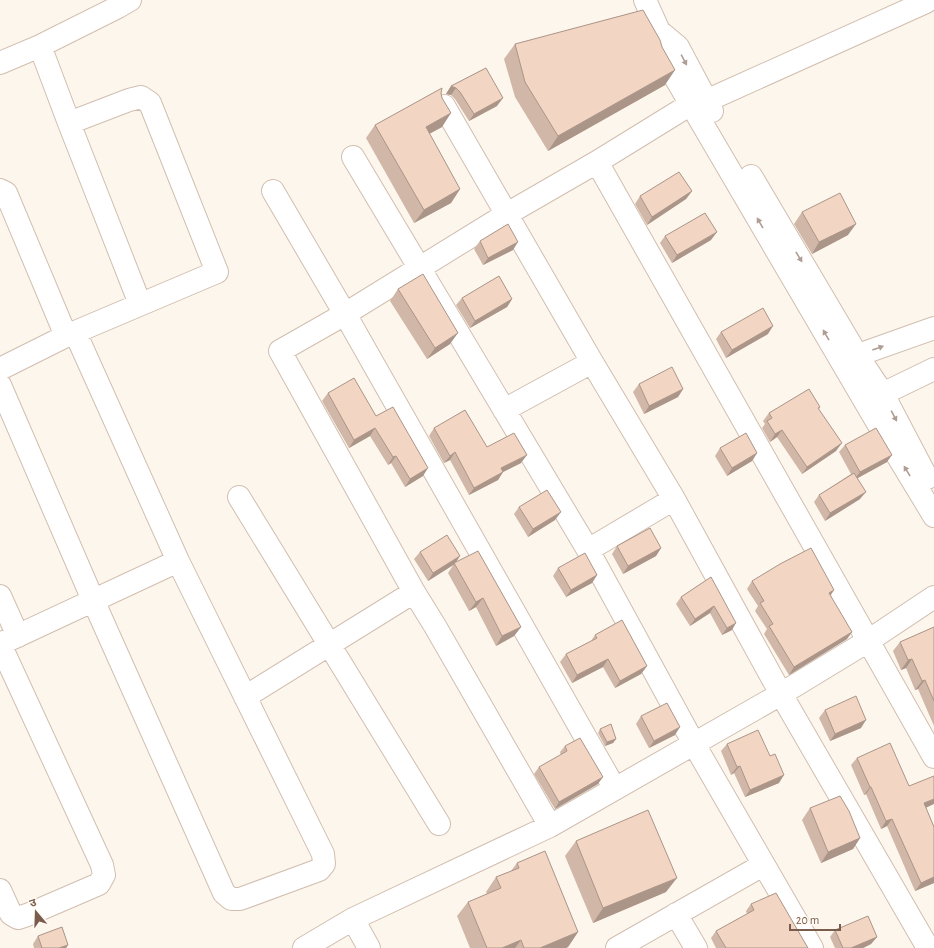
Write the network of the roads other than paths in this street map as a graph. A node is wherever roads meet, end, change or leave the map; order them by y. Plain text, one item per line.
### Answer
1 (130, 0) edge
2 (645, 0) edge
3 (926, 2) dead end
4 (40, 46) junction
5 (0, 63) edge
6 (698, 103) junction
7 (444, 106) edge
8 (68, 123) junction
9 (353, 157) dead end
10 (597, 162) junction
11 (0, 190) edge
12 (273, 192) dead end
13 (507, 214) junction
14 (420, 267) junction
15 (140, 304) junction
16 (345, 314) junction
17 (934, 328) edge
18 (71, 334) junction
19 (849, 358) junction
20 (592, 362) junction
21 (0, 369) edge
22 (934, 369) edge
23 (2, 398) edge
24 (874, 398) junction
25 (504, 410) junction
26 (934, 489) edge
27 (239, 497) dead end
28 (674, 499) junction
29 (934, 516) edge
30 (588, 550) junction
31 (178, 560) junction
32 (414, 592) junction
33 (0, 596) edge
34 (934, 597) edge
35 (94, 600) junction
36 (6, 641) edge
37 (868, 641) junction
38 (330, 645) junction
39 (781, 694) junction
40 (245, 697) junction
41 (694, 744) junction
42 (934, 757) edge
43 (615, 789) junction
44 (439, 824) dead end
45 (550, 826) junction
46 (763, 865) junction
47 (0, 890) edge
48 (676, 914) junction
49 (353, 919) junction
50 (304, 948) edge
51 (369, 948) edge
52 (617, 948) edge
53 (696, 948) edge
54 (812, 948) edge
55 (928, 948) edge

1 - 4 street
2 - 6 street
3 - 6 street
4 - 5 street
4 - 8 street
6 - 10 street
6 - 19 street
7 - 13 street
8 - 15 street
8 - 15 street
9 - 14 street
10 - 13 street
10 - 37 street
11 - 18 street
12 - 16 street
13 - 14 street
13 - 20 street
14 - 16 street
14 - 25 street
15 - 18 street
16 - 32 street
16 - 43 street
19 -> 17 street
18 - 21 street
18 - 31 street
19 - 24 street
20 - 25 street
20 - 28 street
22 - 24 street
23 - 35 street
24 -> 26 street
29 -> 24 street
25 - 30 street
27 - 38 street
28 - 30 street
28 - 39 street
30 - 41 street
31 - 35 street
31 - 40 street
32 - 38 street
32 - 45 street
33 - 36 street
34 - 37 street
35 - 36 street
35 - 40 street
36 - 47 street
37 - 39 street
37 - 42 street
38 - 40 street
38 - 44 street
39 - 41 street
39 - 55 street
41 - 43 street
41 - 46 street
43 - 45 street
45 - 49 street
46 - 48 street
46 - 54 street
48 - 52 street
48 - 53 street
49 - 50 street
49 - 51 street

